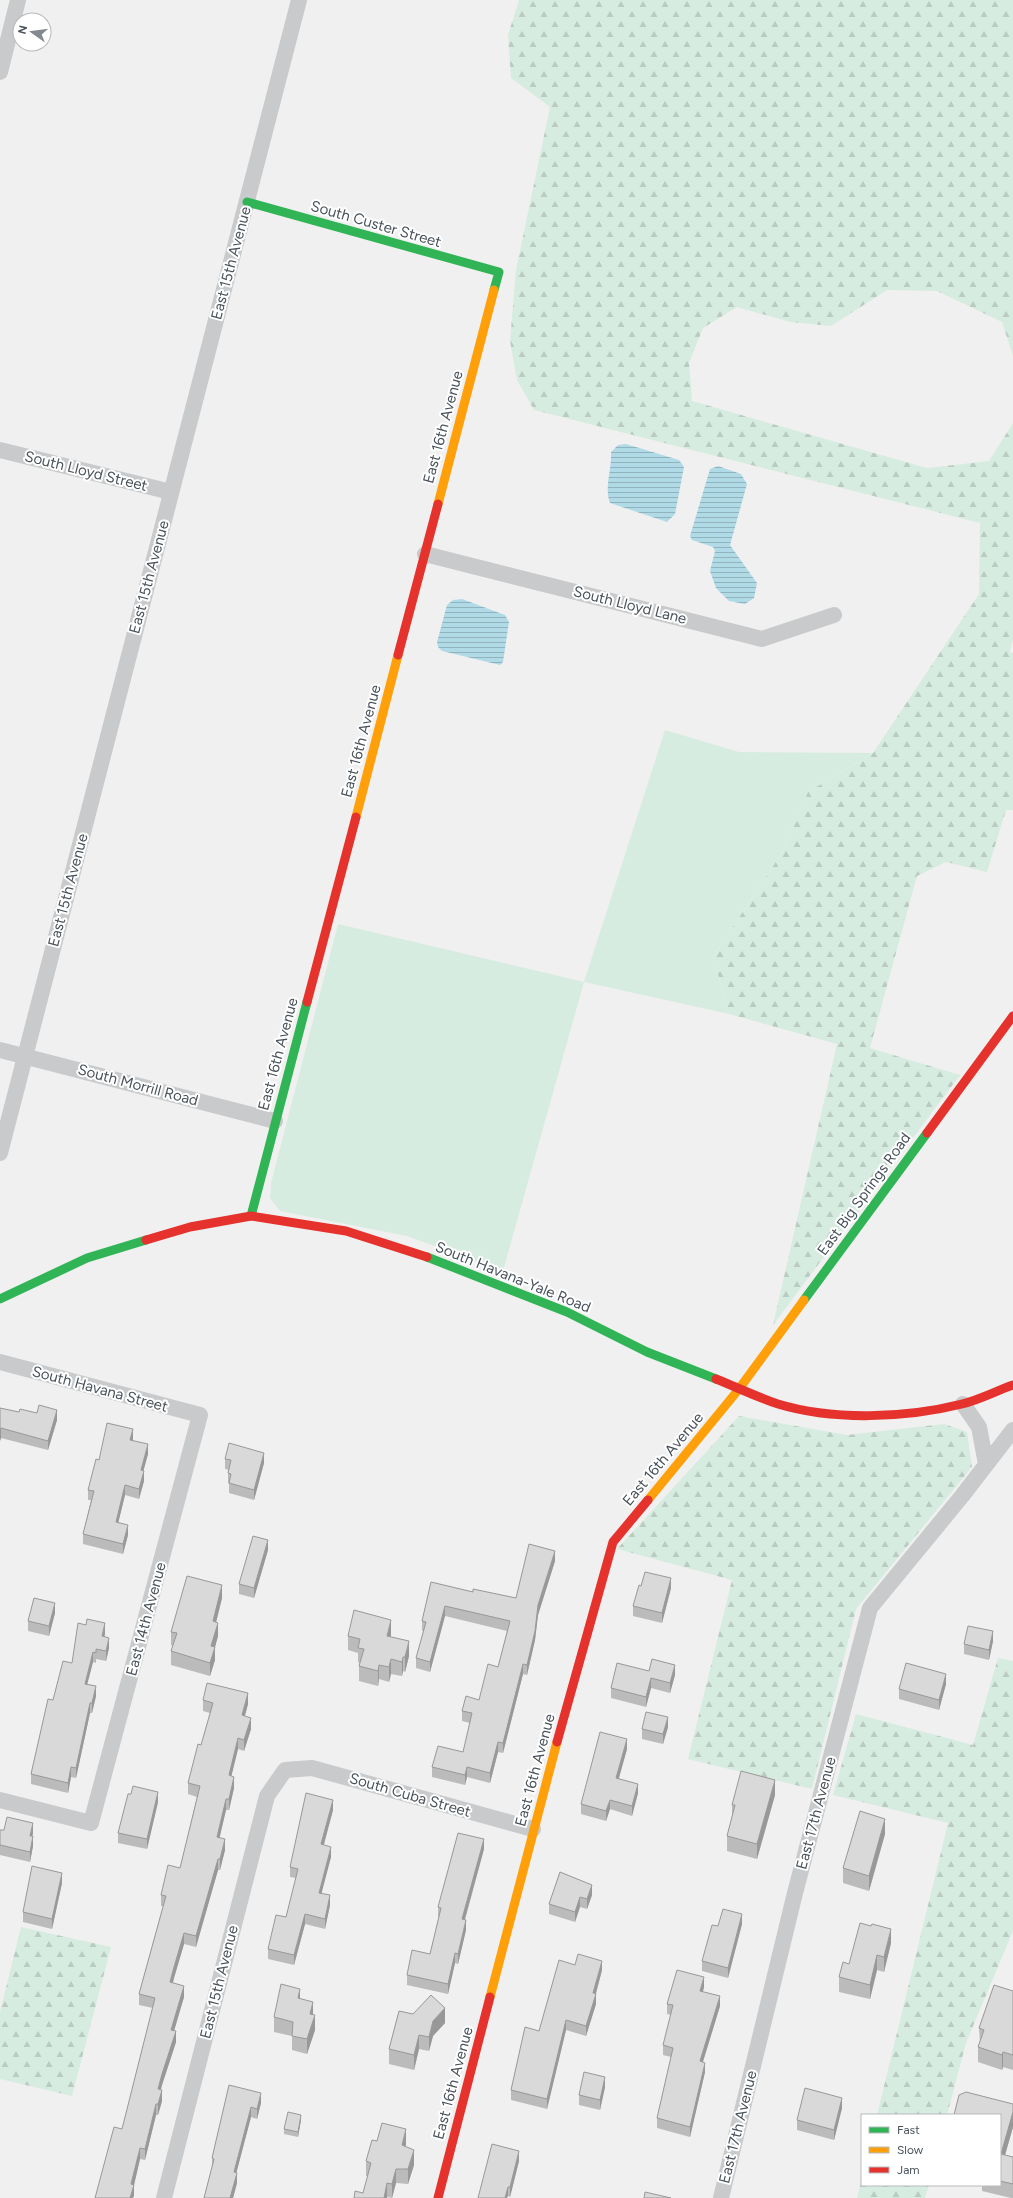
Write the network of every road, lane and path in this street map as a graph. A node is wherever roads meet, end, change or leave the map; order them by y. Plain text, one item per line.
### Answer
1 (18, 0) edge
2 (299, 0) edge
3 (0, 72) edge
4 (247, 202) junction
5 (499, 272) joint
6 (0, 450) edge
7 (171, 492) junction
8 (424, 554) junction
9 (834, 615) dead end
10 (1013, 1016) edge
11 (0, 1050) edge
12 (24, 1056) junction
13 (275, 1121) junction
14 (0, 1153) edge
15 (251, 1216) junction
16 (0, 1299) edge
17 (0, 1362) edge
18 (1013, 1385) edge
19 (739, 1389) junction
20 (963, 1404) junction
21 (200, 1415) joint
22 (1013, 1430) edge
23 (986, 1464) junction
24 (285, 1770) joint
25 (0, 1800) edge
26 (533, 1829) junction
27 (164, 2198) edge
28 (438, 2198) edge
29 (721, 2198) edge

1 - 3 street
2 - 4 street, East 15th Avenue
4 - 5 street, South Custer Street
4 - 7 street, East 15th Avenue
5 - 8 street, East 16th Avenue
6 - 7 street, South Lloyd Street
7 - 12 street, East 15th Avenue
8 - 9 street, South Lloyd Lane
8 - 13 street, East 16th Avenue
10 - 19 street, East Big Springs Road
11 - 12 street, South Morrill Road
12 - 13 street, South Morrill Road
12 - 14 street, East 15th Avenue
13 - 15 street, East 16th Avenue
15 - 16 street, South Havana-Yale Road
15 - 19 street, South Havana-Yale Road
17 - 21 street, South Havana Street
18 - 20 street, South Havana-Yale Road
19 - 20 street, South Havana-Yale Road
19 - 26 street, East 16th Avenue
20 - 23 street
21 - 25 street, East 14th Avenue
22 - 23 street, East 17th Avenue
23 - 29 street, East 17th Avenue
24 - 26 street, South Cuba Street
24 - 27 street, East 15th Avenue
26 - 28 street, East 16th Avenue

